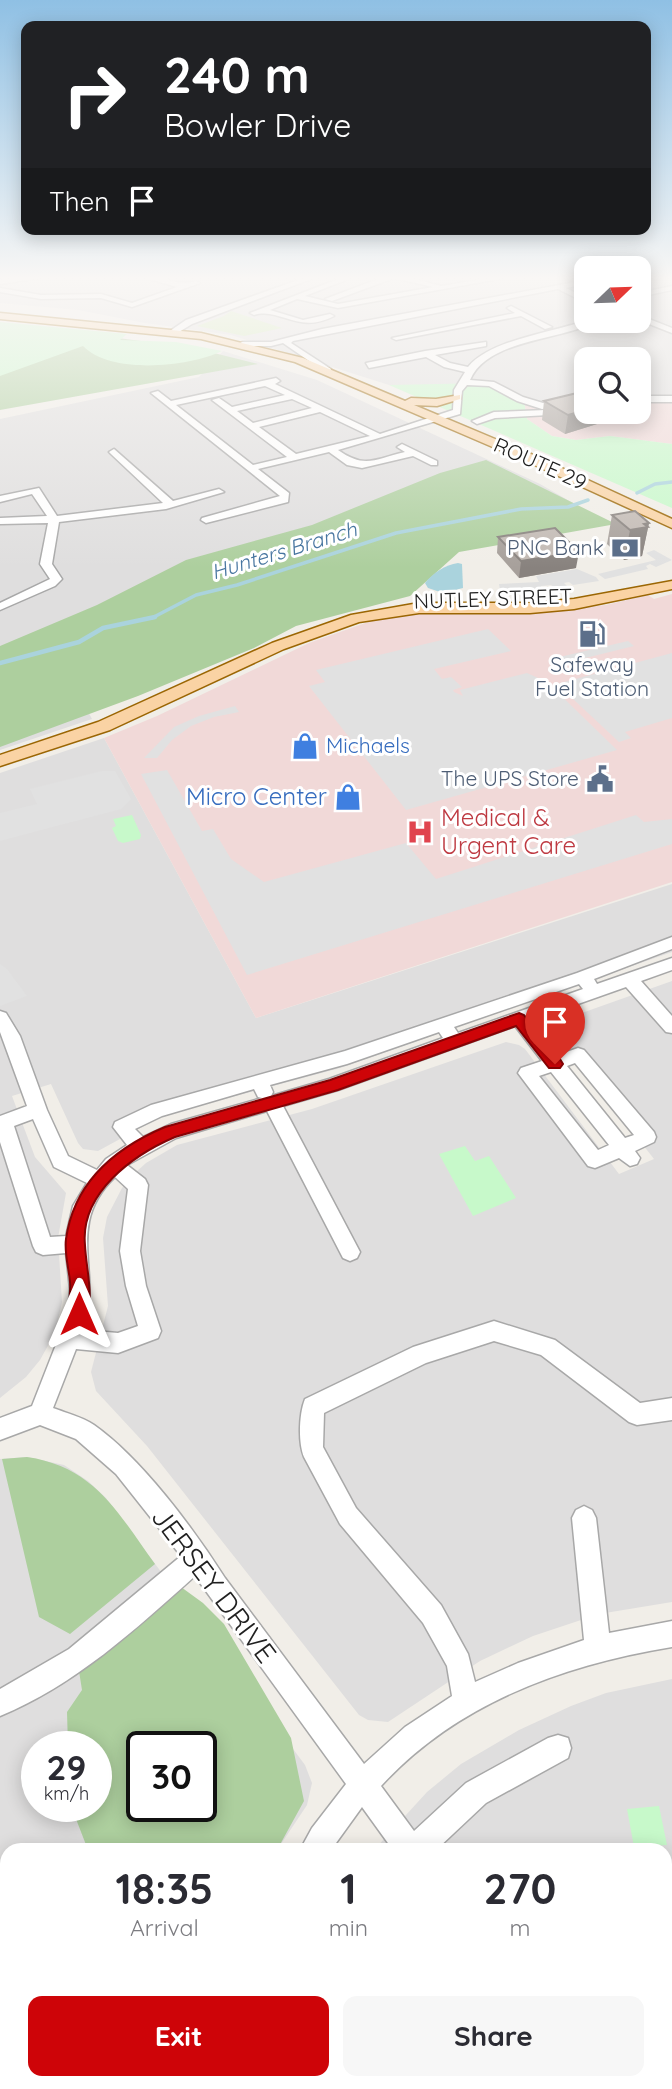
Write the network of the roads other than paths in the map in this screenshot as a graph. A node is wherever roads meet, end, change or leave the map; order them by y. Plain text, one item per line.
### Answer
1 (336, 373) edge
2 (467, 373) edge
3 (283, 379) dead end
4 (266, 383) junction
5 (463, 388) junction
6 (155, 393) dead end
7 (293, 396) junction
8 (385, 396) junction
9 (651, 399) edge
10 (672, 399) edge
11 (216, 400) dead end
12 (170, 404) junction
13 (574, 406) edge
14 (570, 407) junction
15 (231, 410) junction
16 (321, 410) junction
17 (473, 413) junction
18 (444, 421) junction
19 (251, 426) junction
20 (379, 437) junction
21 (399, 446) dead end
22 (331, 449) junction
23 (114, 452) dead end
24 (413, 453) junction
25 (521, 455) junction
26 (295, 458) junction
27 (434, 463) dead end
28 (252, 468) junction
29 (219, 492) dead end
30 (0, 499) edge
31 (170, 504) junction
32 (54, 520) junction
33 (205, 520) dead end
34 (0, 521) edge
35 (672, 524) edge
36 (672, 574) edge
37 (672, 585) edge
38 (0, 607) edge
39 (278, 646) junction
40 (0, 761) edge
41 (672, 943) edge
42 (672, 964) edge
43 (629, 979) junction
44 (589, 984) junction
45 (0, 1017) edge
46 (519, 1019) junction
47 (443, 1024) junction
48 (672, 1027) edge
49 (455, 1042) junction
50 (555, 1064) junction
51 (260, 1081) junction
52 (271, 1105) junction
53 (38, 1110) junction
54 (140, 1146) junction
55 (626, 1153) junction
56 (106, 1172) junction
57 (75, 1244) junction
58 (350, 1252) dead end
59 (71, 1339) junction
60 (672, 1409) edge
61 (40, 1414) junction
62 (0, 1429) edge
63 (584, 1518) dead end
64 (198, 1558) junction
65 (672, 1634) edge
66 (598, 1647) junction
67 (466, 1702) junction
68 (0, 1703) edge
69 (558, 1748) dead end
70 (362, 1786) junction
71 (319, 1843) edge
72 (407, 1843) edge
73 (421, 1843) edge

1 - 8 main road, ROUTE 29
2 - 5 street
3 - 4 street
4 - 7 street
4 - 12 street
5 - 8 main road
5 - 14 street
5 - 17 street
5 - 18 street
6 - 12 street
7 - 15 street
7 - 16 street
8 - 18 main road, ROUTE 29
9 - 10 street
11 - 15 street
12 - 28 street
13 - 14 street
14 - 17 street
15 - 19 street
16 - 19 street
16 - 20 street
17 - 18 street
17 - 25 main road
18 - 20 street
18 - 25 main road, ROUTE 29
19 - 26 street
20 - 22 street
21 - 24 street
22 - 24 street
22 - 26 street
23 - 31 street
24 - 27 street
25 - 35 main road, ROUTE 29
26 - 28 street
28 - 33 street
29 - 31 street
30 - 32 street
31 - 32 street
32 - 34 street
32 - 38 street
36 - 39 main road, NUTLEY STREET
37 - 39 main road, NUTLEY STREET
39 - 40 main road, NUTLEY STREET
41 - 44 street
42 - 43 street
43 - 44 street
43 - 48 street
44 - 46 street
44 - 47 street
45 - 53 street
46 - 49 street
46 - 50 street
47 - 49 street
47 - 51 street
49 - 52 street
50 - 55 street
50 - 55 street
50 - 55 street
51 - 52 street
51 - 54 street
52 - 54 street
52 - 58 street
53 - 56 street
53 - 57 street
54 - 56 street
56 - 57 street
56 - 59 street
57 - 59 street
59 - 61 street
60 - 67 street
61 - 62 street
61 - 64 street, JERSEY DRIVE
63 - 66 street
64 - 68 street
64 - 70 street, JERSEY DRIVE
65 - 66 street
66 - 67 street
67 - 70 street
69 - 73 street
70 - 71 street
70 - 72 street, JERSEY DRIVE

